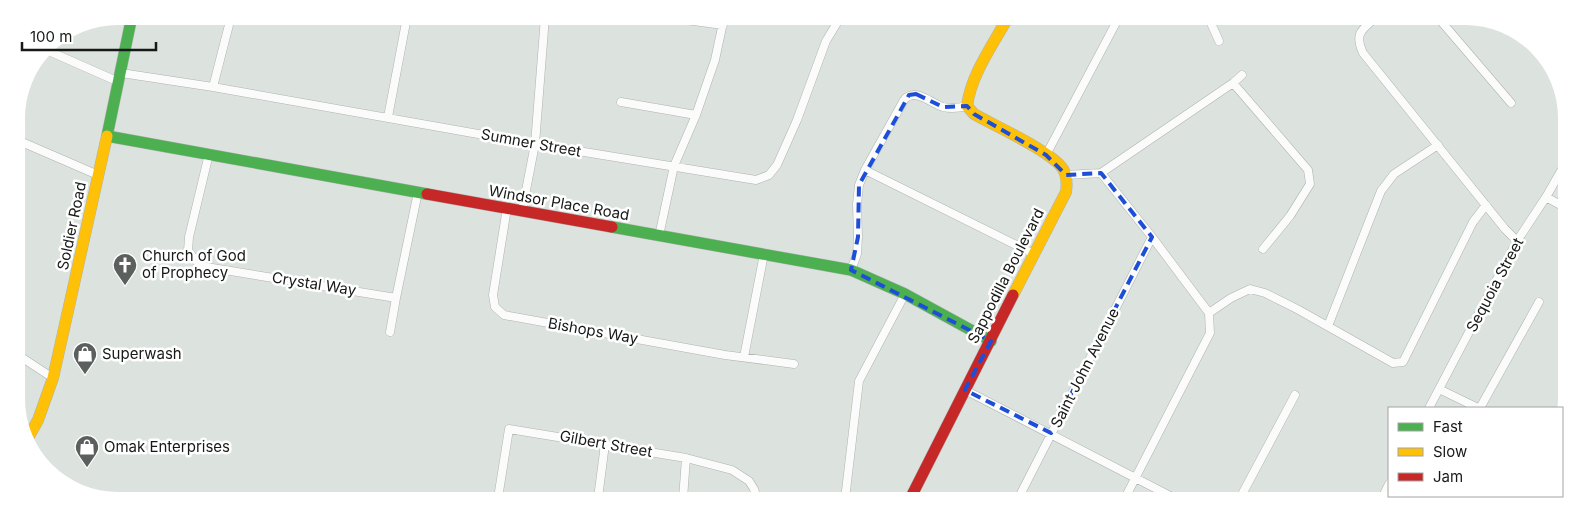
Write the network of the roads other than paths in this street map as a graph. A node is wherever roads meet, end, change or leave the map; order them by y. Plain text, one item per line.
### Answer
1 (130, 25) edge
2 (229, 25) edge
3 (405, 25) edge
4 (544, 25) edge
5 (722, 25) edge
6 (836, 25) edge
7 (1003, 25) edge
8 (1115, 25) edge
9 (1212, 25) edge
10 (1367, 25) edge
11 (1444, 25) edge
12 (1219, 40) dead end
13 (53, 52) edge
14 (1242, 75) dead end
15 (120, 77) junction
16 (1233, 83) junction
17 (213, 87) junction
18 (621, 102) dead end
19 (1511, 103) dead end
20 (967, 106) junction
21 (696, 116) junction
22 (388, 117) junction
23 (108, 136) junction
24 (25, 143) edge
25 (535, 144) junction
26 (1438, 145) junction
27 (209, 154) junction
28 (1046, 155) junction
29 (674, 166) junction
30 (865, 170) junction
31 (1100, 173) junction
32 (98, 175) junction
33 (1066, 175) junction
34 (1558, 175) edge
35 (418, 192) junction
36 (1546, 197) junction
37 (1558, 204) edge
38 (1486, 205) junction
39 (508, 208) junction
40 (522, 211) junction
41 (658, 236) junction
42 (1152, 237) junction
43 (1517, 241) junction
44 (1263, 249) dead end
45 (764, 254) junction
46 (1034, 254) junction
47 (851, 270) junction
48 (905, 294) junction
49 (396, 298) junction
50 (1540, 302) dead end
51 (1209, 312) junction
52 (1328, 326) junction
53 (390, 332) dead end
54 (991, 341) junction
55 (744, 357) junction
56 (25, 360) edge
57 (794, 364) dead end
58 (53, 378) junction
59 (1438, 389) junction
60 (965, 390) junction
61 (1295, 396) dead end
62 (1429, 407) edge
63 (1477, 407) edge
64 (1480, 407) edge
65 (31, 432) edge
66 (1051, 433) junction
67 (605, 444) junction
68 (686, 458) junction
69 (1135, 478) junction
70 (499, 492) edge
71 (599, 492) edge
72 (684, 492) edge
73 (755, 492) edge
74 (846, 492) edge
75 (914, 492) edge
76 (1022, 492) edge
77 (1128, 492) edge
78 (1162, 492) edge
79 (1243, 492) edge

1 - 15 street, Soldier Road
2 - 17 street
3 - 22 street
4 - 25 street
5 - 21 street
6 - 29 street, Sumner Street
7 - 20 street
8 - 28 street
9 - 12 street
10 - 26 street
11 - 19 street
13 - 15 street, Sumner Street
14 - 16 street
15 - 17 street, Sumner Street
15 - 23 street, Soldier Road
16 - 31 street
16 - 44 street
17 - 22 street, Sumner Street
18 - 21 street
20 - 28 street
20 - 30 street
21 - 29 street
22 - 25 street, Sumner Street
23 - 27 street, Windsor Place Road
23 - 32 street, Soldier Road
24 - 32 street
25 - 29 street, Sumner Street
25 - 40 street
26 - 38 street
26 - 52 street
27 - 35 street, Windsor Place Road
27 - 49 street, Crystal Way
28 - 33 street
29 - 41 street
30 - 46 street
30 - 47 street
31 - 33 street
31 - 42 street
32 - 58 street, Soldier Road
33 - 46 street, Sappodilla Boulevard
34 - 36 street, Sequoia Street
35 - 39 street, Windsor Place Road
35 - 49 street
36 - 37 street
36 - 43 street, Sequoia Street
38 - 43 street
38 - 52 street
39 - 40 street, Windsor Place Road
39 - 55 street, Bishops Way
40 - 41 street, Windsor Place Road
41 - 45 street, Windsor Place Road
42 - 51 street
42 - 66 street, Saint John Avenue
43 - 59 street, Sequoia Street
45 - 47 street, Windsor Place Road
45 - 55 street
46 - 54 street, Sappodilla Boulevard
47 - 48 street, Windsor Place Road
48 - 54 street, Windsor Place Road
48 - 74 street
49 - 53 street
50 - 64 street
51 - 52 street
51 - 69 street
54 - 60 street, Sappodilla Boulevard
55 - 57 street, Bishops Way
56 - 58 street
58 - 65 street, Soldier Road
59 - 62 street, Sequoia Street
59 - 63 street
60 - 66 street
60 - 75 street, Sappodilla Boulevard
61 - 79 street
66 - 69 street
66 - 76 street, Saint John Avenue
67 - 68 street, Gilbert Street
67 - 70 street, Gilbert Street
67 - 71 street
68 - 72 street
68 - 73 street, Gilbert Street
69 - 77 street
69 - 78 street

